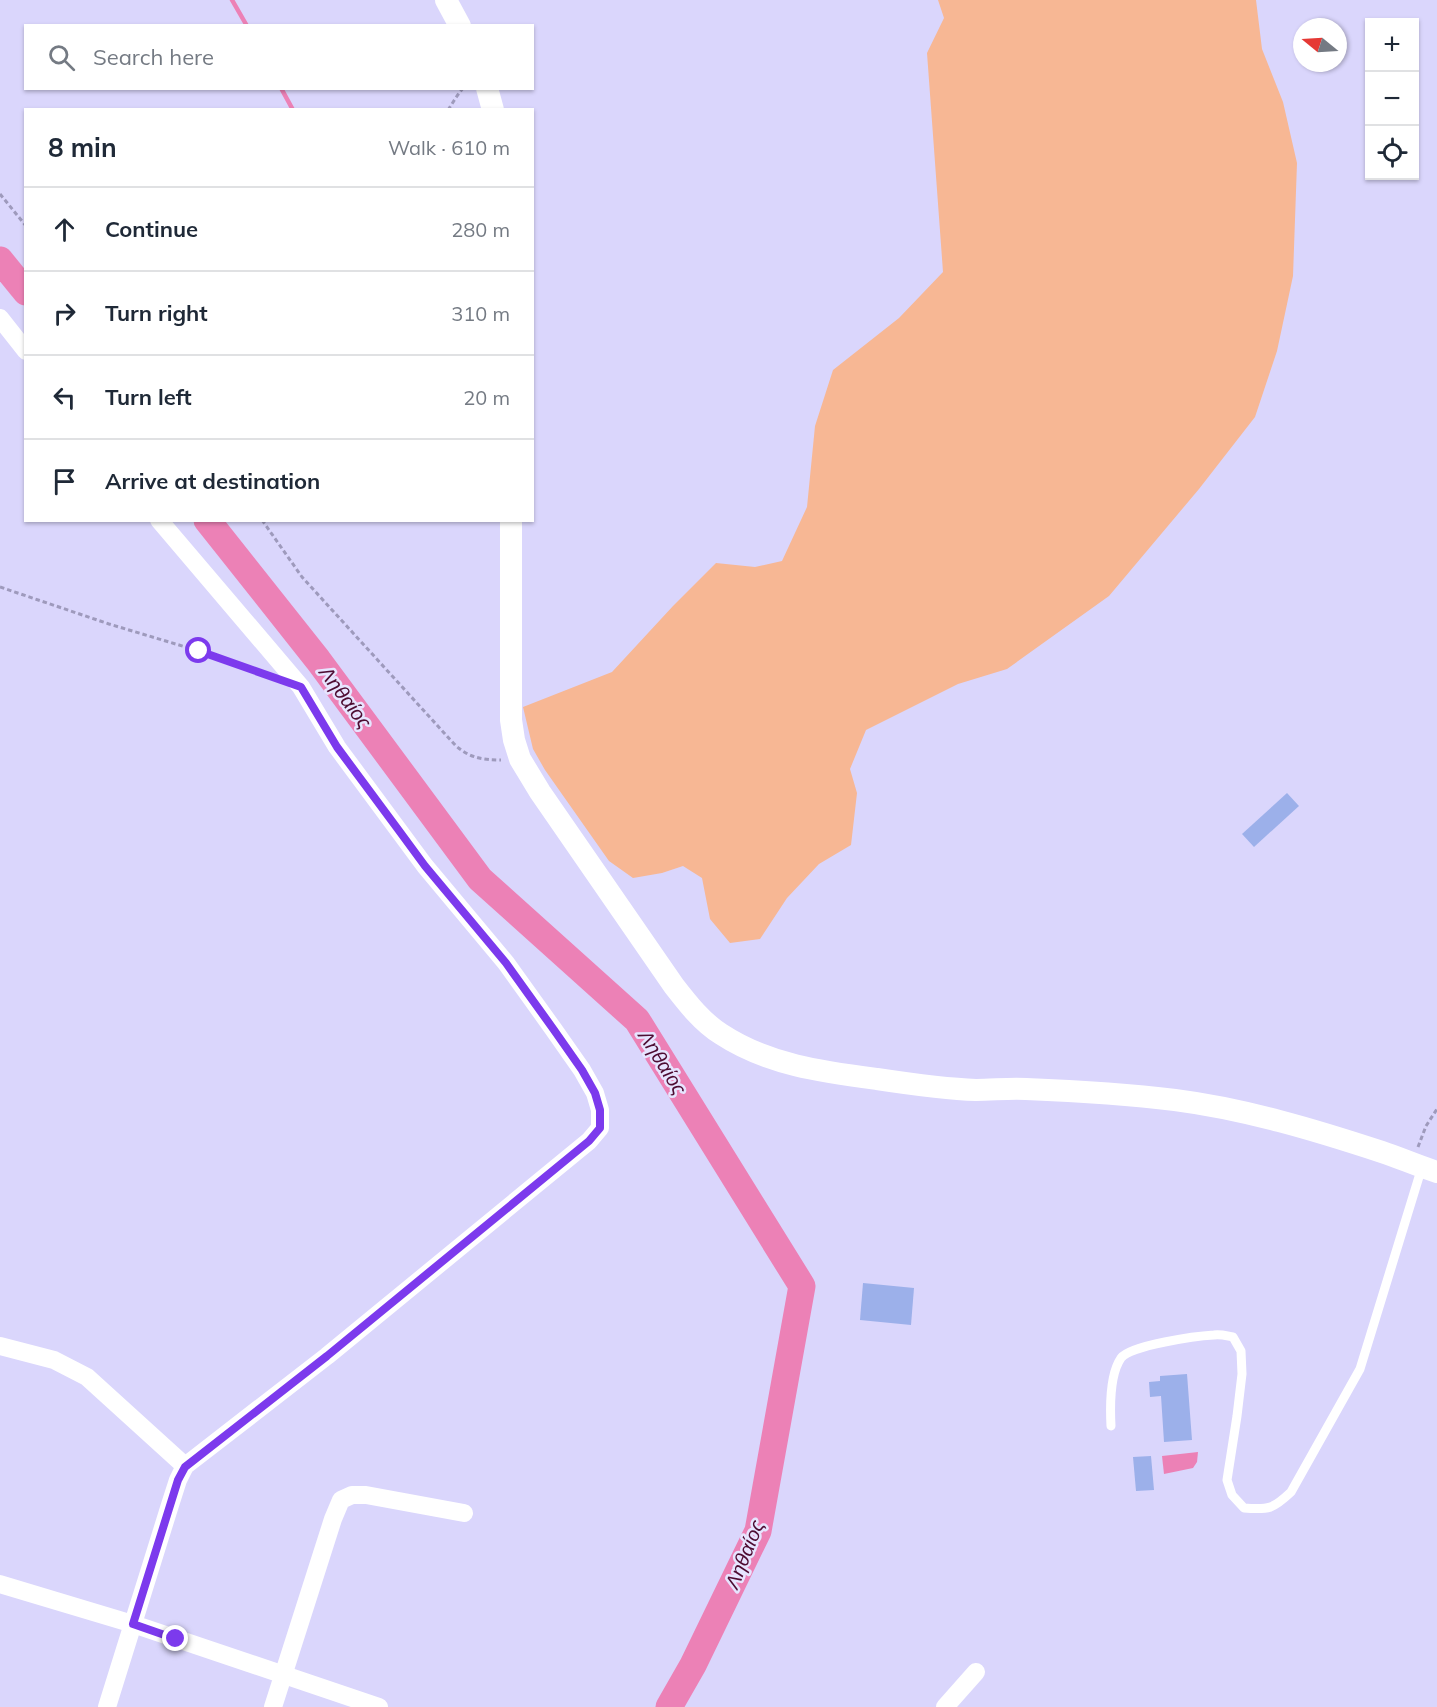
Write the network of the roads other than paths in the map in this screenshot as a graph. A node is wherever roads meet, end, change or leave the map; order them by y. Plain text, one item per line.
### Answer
1 (446, 0) edge
2 (459, 24) edge
3 (488, 90) edge
4 (493, 108) edge
5 (0, 318) edge
6 (24, 348) edge
7 (161, 522) edge
8 (511, 522) edge
9 (1423, 1167) edge
10 (0, 1346) edge
11 (1111, 1426) dead end
12 (185, 1467) junction
13 (464, 1514) dead end
14 (0, 1584) edge
15 (133, 1624) junction
16 (976, 1672) dead end
17 (283, 1675) junction
18 (106, 1707) edge
19 (273, 1707) edge
20 (379, 1707) edge
21 (945, 1707) edge

1 - 2 street
3 - 4 street
5 - 6 street
7 - 12 street
8 - 9 street
9 - 11 lane
10 - 12 street
12 - 15 street
13 - 17 street
14 - 15 street
15 - 17 street
15 - 18 street
16 - 21 street
17 - 19 street
17 - 20 street

